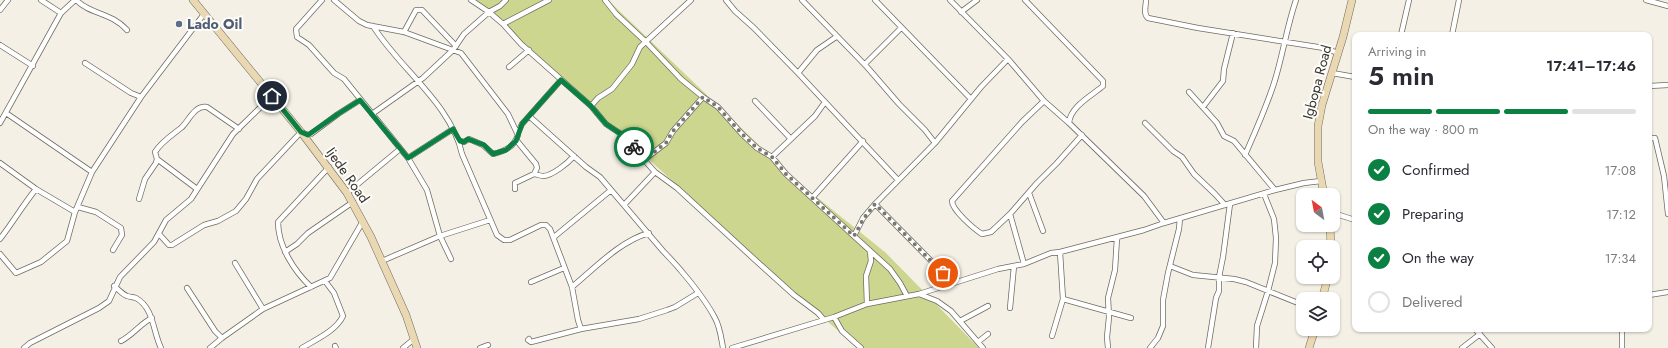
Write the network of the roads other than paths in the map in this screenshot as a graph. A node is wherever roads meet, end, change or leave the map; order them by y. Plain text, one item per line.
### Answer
1 (8, 0) edge
2 (41, 0) edge
3 (75, 0) edge
4 (193, 0) edge
5 (322, 0) edge
6 (334, 0) edge
7 (471, 0) edge
8 (506, 0) edge
9 (549, 0) edge
10 (605, 0) edge
11 (692, 0) edge
12 (726, 0) edge
13 (802, 0) edge
14 (875, 0) edge
15 (950, 0) edge
16 (977, 0) edge
17 (1025, 0) edge
18 (1146, 0) edge
19 (1296, 0) edge
20 (1352, 0) edge
21 (1409, 0) edge
22 (1459, 0) edge
23 (1646, 0) edge
24 (1668, 6) edge
25 (0, 10) edge
26 (489, 12) junction
27 (961, 12) junction
28 (61, 13) junction
29 (204, 14) junction
30 (503, 24) junction
31 (373, 26) junction
32 (901, 28) junction
33 (127, 30) dead end
34 (404, 32) junction
35 (1402, 32) edge
36 (1453, 32) edge
37 (1233, 33) junction
38 (836, 37) junction
39 (1285, 42) junction
40 (647, 43) junction
41 (0, 45) edge
42 (456, 46) junction
43 (453, 50) junction
44 (529, 50) junction
45 (1338, 53) junction
46 (1008, 59) junction
47 (86, 63) dead end
48 (865, 64) junction
49 (33, 66) junction
50 (509, 66) dead end
51 (798, 73) junction
52 (1332, 73) junction
53 (1352, 76) edge
54 (561, 80) junction
55 (418, 82) junction
56 (1668, 85) edge
57 (1652, 86) edge
58 (1189, 92) dead end
59 (272, 96) junction
60 (141, 97) junction
61 (703, 97) junction
62 (971, 98) junction
63 (360, 100) junction
64 (1044, 101) junction
65 (755, 102) dead end
66 (825, 102) junction
67 (591, 106) junction
68 (1203, 107) junction
69 (6, 113) junction
70 (372, 114) junction
71 (529, 116) junction
72 (0, 123) edge
73 (1069, 123) junction
74 (1145, 123) dead end
75 (522, 124) junction
76 (515, 126) junction
77 (239, 129) junction
78 (453, 129) junction
79 (301, 132) junction
80 (518, 133) junction
81 (1082, 135) junction
82 (1652, 138) edge
83 (791, 139) junction
84 (460, 141) junction
85 (516, 141) junction
86 (863, 142) junction
87 (935, 143) junction
88 (400, 150) junction
89 (1245, 155) junction
90 (574, 156) junction
91 (772, 157) junction
92 (408, 158) junction
93 (157, 159) junction
94 (645, 159) junction
95 (0, 163) edge
96 (329, 167) junction
97 (92, 172) junction
98 (656, 172) junction
99 (534, 174) junction
100 (898, 180) junction
101 (1321, 181) junction
102 (1322, 188) edge
103 (36, 189) junction
104 (197, 189) junction
105 (515, 189) dead end
106 (611, 190) junction
107 (1275, 190) junction
108 (347, 193) junction
109 (1029, 193) junction
110 (1264, 194) junction
111 (813, 197) junction
112 (139, 199) dead end
113 (353, 202) junction
114 (875, 204) junction
115 (1228, 204) junction
116 (624, 205) junction
117 (78, 207) junction
118 (75, 212) junction
119 (1010, 214) junction
120 (1668, 214) edge
121 (1340, 215) edge
122 (1180, 218) junction
123 (1352, 219) edge
124 (490, 220) junction
125 (363, 221) junction
126 (1164, 223) junction
127 (1043, 230) dead end
128 (649, 233) junction
129 (159, 234) junction
130 (440, 236) junction
131 (854, 236) junction
132 (554, 237) junction
133 (1117, 238) junction
134 (0, 239) edge
135 (113, 250) dead end
136 (870, 251) junction
137 (285, 252) junction
138 (1060, 252) junction
139 (0, 254) edge
140 (451, 259) dead end
141 (382, 260) junction
142 (235, 263) dead end
143 (1024, 264) junction
144 (1014, 266) junction
145 (1170, 266) junction
146 (564, 268) junction
147 (1219, 277) junction
148 (325, 281) junction
149 (531, 282) dead end
150 (953, 283) junction
151 (114, 286) junction
152 (311, 286) junction
153 (572, 287) junction
154 (188, 288) dead end
155 (1268, 291) junction
156 (1668, 292) edge
157 (698, 293) junction
158 (919, 294) junction
159 (1652, 295) edge
160 (907, 296) junction
161 (1063, 299) junction
162 (1296, 302) edge
163 (867, 304) junction
164 (988, 306) dead end
165 (1010, 308) dead end
166 (263, 309) junction
167 (1108, 313) junction
168 (834, 317) junction
169 (152, 318) junction
170 (1131, 318) dead end
171 (824, 320) junction
172 (960, 321) junction
173 (581, 329) junction
174 (1622, 332) edge
175 (988, 334) dead end
176 (1480, 334) joint
177 (1052, 336) dead end
178 (1313, 336) edge
179 (222, 338) junction
180 (414, 339) junction
181 (529, 339) dead end
182 (121, 341) dead end
183 (978, 342) junction
184 (488, 345) dead end
185 (24, 348) edge
186 (161, 348) edge
187 (210, 348) edge
188 (302, 348) edge
189 (403, 348) edge
190 (417, 348) edge
191 (480, 348) edge
192 (723, 348) edge
193 (732, 348) edge
194 (861, 348) edge
195 (983, 348) edge
196 (1108, 348) edge
197 (1150, 348) edge
198 (1208, 348) edge
199 (1256, 348) edge
200 (1310, 348) edge
201 (1462, 348) edge
202 (1492, 348) edge
203 (1622, 348) edge

1 - 25 street
2 - 28 street
3 - 28 street
3 - 33 street
4 - 29 main road, Ijede Road
5 - 63 street
6 - 31 street
7 - 26 street
8 - 26 street
9 - 30 street
10 - 40 street
11 - 40 street
12 - 51 street
13 - 38 street
14 - 32 street
15 - 27 street
16 - 27 street
17 - 73 street
18 - 37 street
19 - 39 street
20 - 45 main road, Igbopa Road
21 - 35 street
22 - 36 street
23 - 24 street
26 - 30 street
26 - 42 street
27 - 46 street
28 - 49 street
29 - 59 main road, Ijede Road
29 - 60 street
30 - 44 street
31 - 34 street
31 - 55 street
32 - 48 street
32 - 62 street
34 - 42 street
34 - 43 street
37 - 39 street
37 - 68 street
38 - 48 street
38 - 51 street
39 - 45 street
39 - 89 street
40 - 61 street
40 - 67 street
41 - 49 street
42 - 43 street
43 - 55 street
43 - 76 street
44 - 50 street
44 - 54 street
45 - 52 main road, Igbopa Road
46 - 62 street
46 - 64 street
47 - 60 street
48 - 87 street
49 - 69 street
51 - 66 street
52 - 53 street
52 - 101 main road, Igbopa Road
54 - 67 street
54 - 71 street
55 - 70 street
55 - 78 street
56 - 57 street
58 - 68 street
59 - 77 street
59 - 79 main road, Ijede Road
60 - 97 street
61 - 91 street
61 - 94 street
62 - 87 street
63 - 70 street
63 - 79 street
64 - 73 street
64 - 119 street
65 - 83 street
66 - 83 street
66 - 86 street
67 - 94 street
68 - 89 street
69 - 72 street
69 - 97 street
70 - 88 street
71 - 75 street
71 - 90 street
73 - 81 street
74 - 115 street
75 - 76 street
75 - 80 street
76 - 80 street
77 - 93 street
77 - 104 street
78 - 84 street
78 - 92 street
79 - 96 main road, Ijede Road
79 - 129 street
80 - 85 street
81 - 109 street
81 - 126 street
82 - 120 street
83 - 91 street
84 - 85 street
84 - 124 street
85 - 99 street
86 - 100 street
86 - 111 street
87 - 100 street
88 - 92 street
88 - 108 street
89 - 107 street
90 - 99 street
90 - 106 street
91 - 111 street
92 - 130 street
93 - 104 street
93 - 112 street
94 - 98 street
95 - 103 street
96 - 108 main road, Ijede Road
96 - 137 street
97 - 117 street
98 - 116 street
98 - 171 street
99 - 105 street
100 - 114 street
101 - 102 main road, Igbopa Road
101 - 107 street
103 - 118 street
103 - 134 street
104 - 129 street
106 - 116 street
106 - 132 street
107 - 110 street
108 - 113 main road, Ijede Road
109 - 119 street
109 - 127 street
110 - 115 street
110 - 155 street
111 - 131 street
113 - 125 main road, Ijede Road
113 - 137 street
114 - 131 street
114 - 150 street
115 - 122 street
115 - 147 street
116 - 128 street
117 - 118 street
117 - 135 street
118 - 139 street
119 - 143 street
121 - 123 street
122 - 126 street
122 - 145 street
124 - 130 street
124 - 132 street
125 - 141 main road, Ijede Road
125 - 148 street
126 - 133 street
128 - 153 street
128 - 157 street
129 - 151 street
130 - 140 street
130 - 141 street
131 - 136 street
132 - 146 street
133 - 138 street
133 - 167 street
136 - 160 street
136 - 163 street
137 - 152 street
138 - 143 street
138 - 161 street
141 - 180 main road, Ijede Road
142 - 166 street
143 - 144 street
144 - 150 street
144 - 165 street
145 - 147 street
145 - 197 street
146 - 149 street
146 - 153 street
147 - 155 street
147 - 198 street
148 - 152 street
148 - 188 street
150 - 158 street
151 - 169 street
151 - 185 street
152 - 166 street
153 - 173 street
154 - 179 street
155 - 162 street
155 - 199 street
156 - 159 street
157 - 173 street
157 - 192 street
158 - 160 street
158 - 172 street
160 - 163 street
161 - 167 street
161 - 177 street
163 - 168 street
164 - 172 street
166 - 179 street
167 - 170 street
167 - 196 street
168 - 171 street
168 - 194 street
169 - 182 street
169 - 186 street
171 - 193 street
172 - 183 street
173 - 181 street
174 - 203 street
175 - 183 street
176 - 201 street
176 - 202 street
178 - 200 main road
179 - 187 street
180 - 189 street
180 - 190 main road, Ijede Road
183 - 195 street
184 - 191 street

